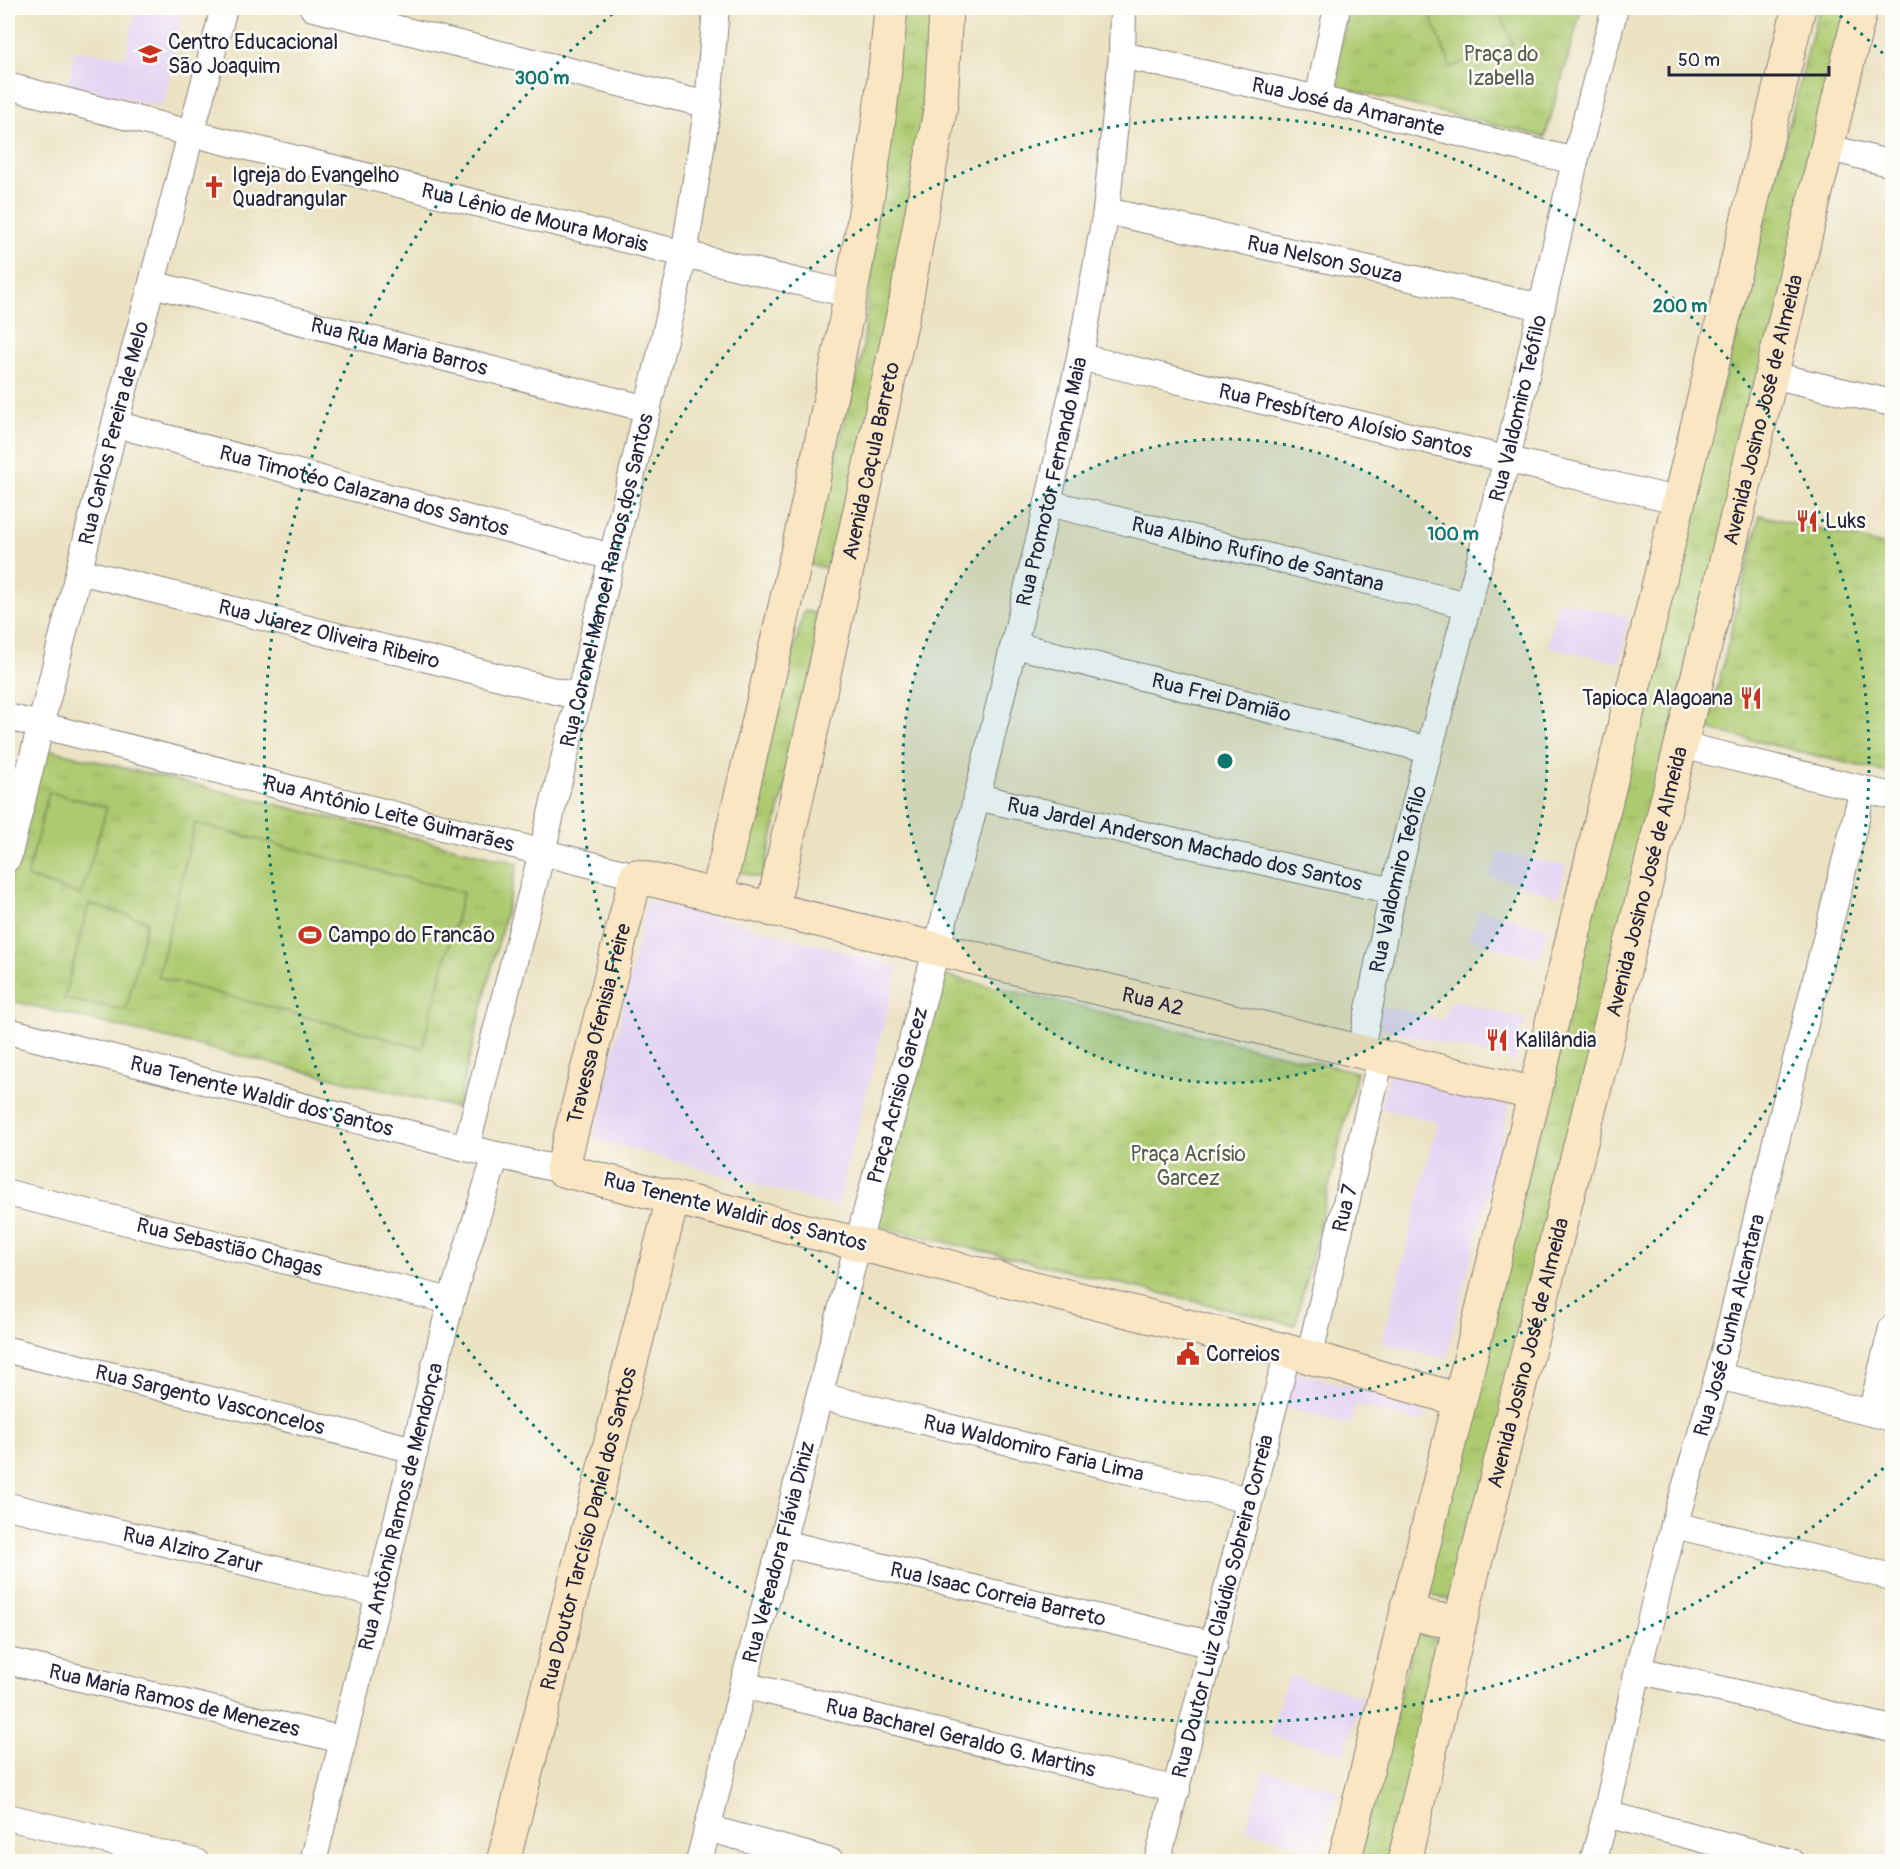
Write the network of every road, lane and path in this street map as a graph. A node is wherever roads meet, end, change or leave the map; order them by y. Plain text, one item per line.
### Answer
1 (224, 8) edge
2 (313, 8) edge
3 (716, 8) edge
4 (891, 8) edge
5 (946, 8) edge
6 (1123, 8) edge
7 (1337, 8) edge
8 (1615, 8) edge
9 (1799, 8) edge
10 (1861, 8) edge
11 (1122, 56) junction
12 (8, 86) edge
13 (1318, 99) junction
14 (708, 105) junction
15 (190, 133) junction
16 (1826, 147) junction
17 (1575, 161) junction
18 (1893, 164) edge
19 (1106, 211) junction
20 (684, 255) junction
21 (152, 284) junction
22 (852, 296) junction
23 (1542, 307) junction
24 (1080, 357) junction
25 (1772, 375) junction
26 (1893, 403) edge
27 (648, 409) junction
28 (115, 423) junction
29 (1508, 459) junction
30 (1680, 501) junction
31 (1048, 503) junction
32 (612, 557) junction
33 (79, 571) junction
34 (791, 587) junction
35 (841, 599) junction
36 (1467, 605) junction
37 (1015, 645) junction
38 (579, 697) junction
39 (8, 717) edge
40 (40, 726) junction
41 (1681, 745) junction
42 (1429, 750) junction
43 (1863, 789) junction
44 (1893, 796) edge
45 (977, 797) junction
46 (542, 852) junction
47 (8, 858) edge
48 (636, 876) junction
49 (1393, 891) junction
50 (717, 896) junction
51 (772, 910) junction
52 (936, 949) junction
53 (8, 1030) edge
54 (1371, 1056) junction
55 (1535, 1094) junction
56 (466, 1148) junction
57 (496, 1155) junction
58 (562, 1170) junction
59 (8, 1193) edge
60 (673, 1198) junction
61 (858, 1243) junction
62 (451, 1301) junction
63 (1893, 1328) edge
64 (8, 1350) edge
65 (1298, 1354) junction
66 (1718, 1376) junction
67 (820, 1395) junction
68 (1460, 1400) junction
69 (1882, 1415) edge
70 (415, 1450) junction
71 (1248, 1500) junction
72 (8, 1506) edge
73 (1674, 1525) junction
74 (782, 1543) junction
75 (1893, 1577) edge
76 (378, 1594) junction
77 (1407, 1606) junction
78 (1461, 1619) junction
79 (1214, 1645) junction
80 (8, 1661) edge
81 (1638, 1670) junction
82 (743, 1685) junction
83 (1893, 1729) edge
84 (343, 1740) junction
85 (1177, 1790) junction
86 (1606, 1814) junction
87 (8, 1817) edge
88 (707, 1828) junction
89 (196, 1862) edge
90 (313, 1862) edge
91 (503, 1862) edge
92 (699, 1862) edge
93 (832, 1862) edge
94 (1157, 1862) edge
95 (1344, 1862) edge
96 (1404, 1862) edge
97 (1593, 1862) edge
98 (1791, 1862) edge

1 - 15 street, Rua Carlos Pereira de Melo
2 - 14 street
3 - 14 street, Rua Coronel Manoel Ramos dos Santos
4 - 22 street
5 - 35 street, Avenida Caçula Barreto
6 - 11 street, Rua Promotor Fernando Maia
7 - 13 street
8 - 17 street, Rua Valdomiro Teófilo
9 - 30 street
10 - 16 street, Avenida Josino José de Almeida
11 - 13 street, Rua José da Amarante
11 - 19 street, Rua Promotor Fernando Maia
12 - 15 street, Rua Lênio de Moura Morais
13 - 17 street, Rua José da Amarante
14 - 20 street, Rua Coronel Manoel Ramos dos Santos
15 - 20 street, Rua Lênio de Moura Morais
15 - 21 street, Rua Carlos Pereira de Melo
16 - 18 street
16 - 25 street, Avenida Josino José de Almeida
17 - 23 street, Rua Valdomiro Teófilo
19 - 23 street, Rua Nelson Souza
19 - 24 street, Rua Promotor Fernando Maia
20 - 22 street, Rua Lênio de Moura Morais
20 - 27 street, Rua Coronel Manoel Ramos dos Santos
21 - 27 street, Rua Rua Maria Barros
21 - 28 street, Rua Carlos Pereira de Melo
22 - 34 street
23 - 29 street, Rua Valdomiro Teófilo
24 - 29 street, Rua Presbítero Aloísio Santos
24 - 31 street, Rua Promotor Fernando Maia
25 - 26 street
25 - 41 street, Avenida Josino José de Almeida
27 - 32 street, Rua Coronel Manoel Ramos dos Santos
28 - 32 street, Rua Timotéo Calazana dos Santos
28 - 33 street, Rua Carlos Pereira de Melo
29 - 30 street, Rua Presbítero Aloísio Santos
29 - 36 street, Rua Valdomiro Teófilo
30 - 55 street
31 - 36 street, Rua Albino Rufino de Santana
31 - 37 street, Rua Promotor Fernando Maia
32 - 38 street, Rua Coronel Manoel Ramos dos Santos
33 - 38 street, Rua Juarez Oliveira Ribeiro
33 - 40 street, Rua Carlos Pereira de Melo
34 - 35 street
34 - 50 street
35 - 51 street, Avenida Caçula Barreto
36 - 42 street, Rua Valdomiro Teófilo
37 - 42 street, Rua Frei Damião
37 - 45 street, Rua Promotor Fernando Maia
38 - 46 street, Rua Coronel Manoel Ramos dos Santos
39 - 40 street, Rua Antônio Leite Guimarães
40 - 46 street, Rua Antônio Leite Guimarães
40 - 47 street, Rua Carlos Pereira de Melo
41 - 43 street
41 - 78 street, Avenida Josino José de Almeida
42 - 49 street, Rua Valdomiro Teófilo
43 - 44 street
43 - 66 street, Rua José Cunha Alcantara
45 - 49 street, Rua Jardel Anderson Machado dos Santos
45 - 52 street, Rua Promotor Fernando Maia
46 - 48 street, Rua Antônio Leite Guimarães
46 - 56 street, Rua Coronel Manoel Ramos dos Santos
48 - 50 street, Rua Antônio Leite Guimarães
48 - 58 street, Travessa Ofenisia Freire
49 - 54 street, Rua Valdomiro Teófilo
50 - 51 street, Rua Antônio Leite Guimarães
51 - 52 street, Rua A2
52 - 54 street, Rua A2
52 - 61 street, Praça Acrisio Garcez
53 - 56 street, Rua Tenente Waldir dos Santos
54 - 55 street, Rua A2
54 - 65 street, Rua 7
55 - 68 street
56 - 57 street, Rua Tenente Waldir dos Santos
57 - 58 street, Rua Tenente Waldir dos Santos
57 - 62 street, Rua Antônio Ramos de Mendonça
58 - 60 street, Rua Tenente Waldir dos Santos
59 - 62 street, Rua Sebastião Chagas
60 - 61 street, Rua Tenente Waldir dos Santos
60 - 91 street, Rua Doutor Tarcísio Daniel dos Santos
61 - 65 street, Rua Tenente Waldir dos Santos
61 - 67 street, Rua Vereadora Flávia Diniz
62 - 70 street, Rua Antônio Ramos de Mendonça
63 - 69 street
64 - 70 street, Rua Sargento Vasconcelos
65 - 68 street, Rua Tenente Waldir dos Santos
65 - 71 street, Rua Doutor Luiz Claúdio Sobreira Correia
66 - 69 street
66 - 73 street, Rua José Cunha Alcantara
67 - 71 street, Rua Waldomiro Faria Lima
67 - 74 street, Rua Vereadora Flávia Diniz
68 - 77 street
70 - 76 street, Rua Antônio Ramos de Mendonça
71 - 79 street, Rua Doutor Luiz Claúdio Sobreira Correia
72 - 76 street, Rua Alziro Zarur
73 - 75 street
73 - 81 street, Rua José Cunha Alcantara
74 - 79 street, Rua Isaac Correia Barreto
74 - 82 street, Rua Vereadora Flávia Diniz
76 - 84 street, Rua Antônio Ramos de Mendonça
77 - 78 street
77 - 95 street
78 - 96 street, Avenida Josino José de Almeida
79 - 85 street, Rua Doutor Luiz Claúdio Sobreira Correia
80 - 84 street, Rua Maria Ramos de Menezes
81 - 83 street
81 - 86 street, Rua José Cunha Alcantara
82 - 85 street, Rua Bacharel Geraldo G. Martins
82 - 88 street, Rua Vereadora Flávia Diniz
84 - 90 street, Rua Antônio Ramos de Mendonça
85 - 94 street, Rua Doutor Luiz Claúdio Sobreira Correia
86 - 97 street, Rua José Cunha Alcantara
86 - 98 street
87 - 89 street
88 - 92 street, Rua Vereadora Flávia Diniz
88 - 93 street

